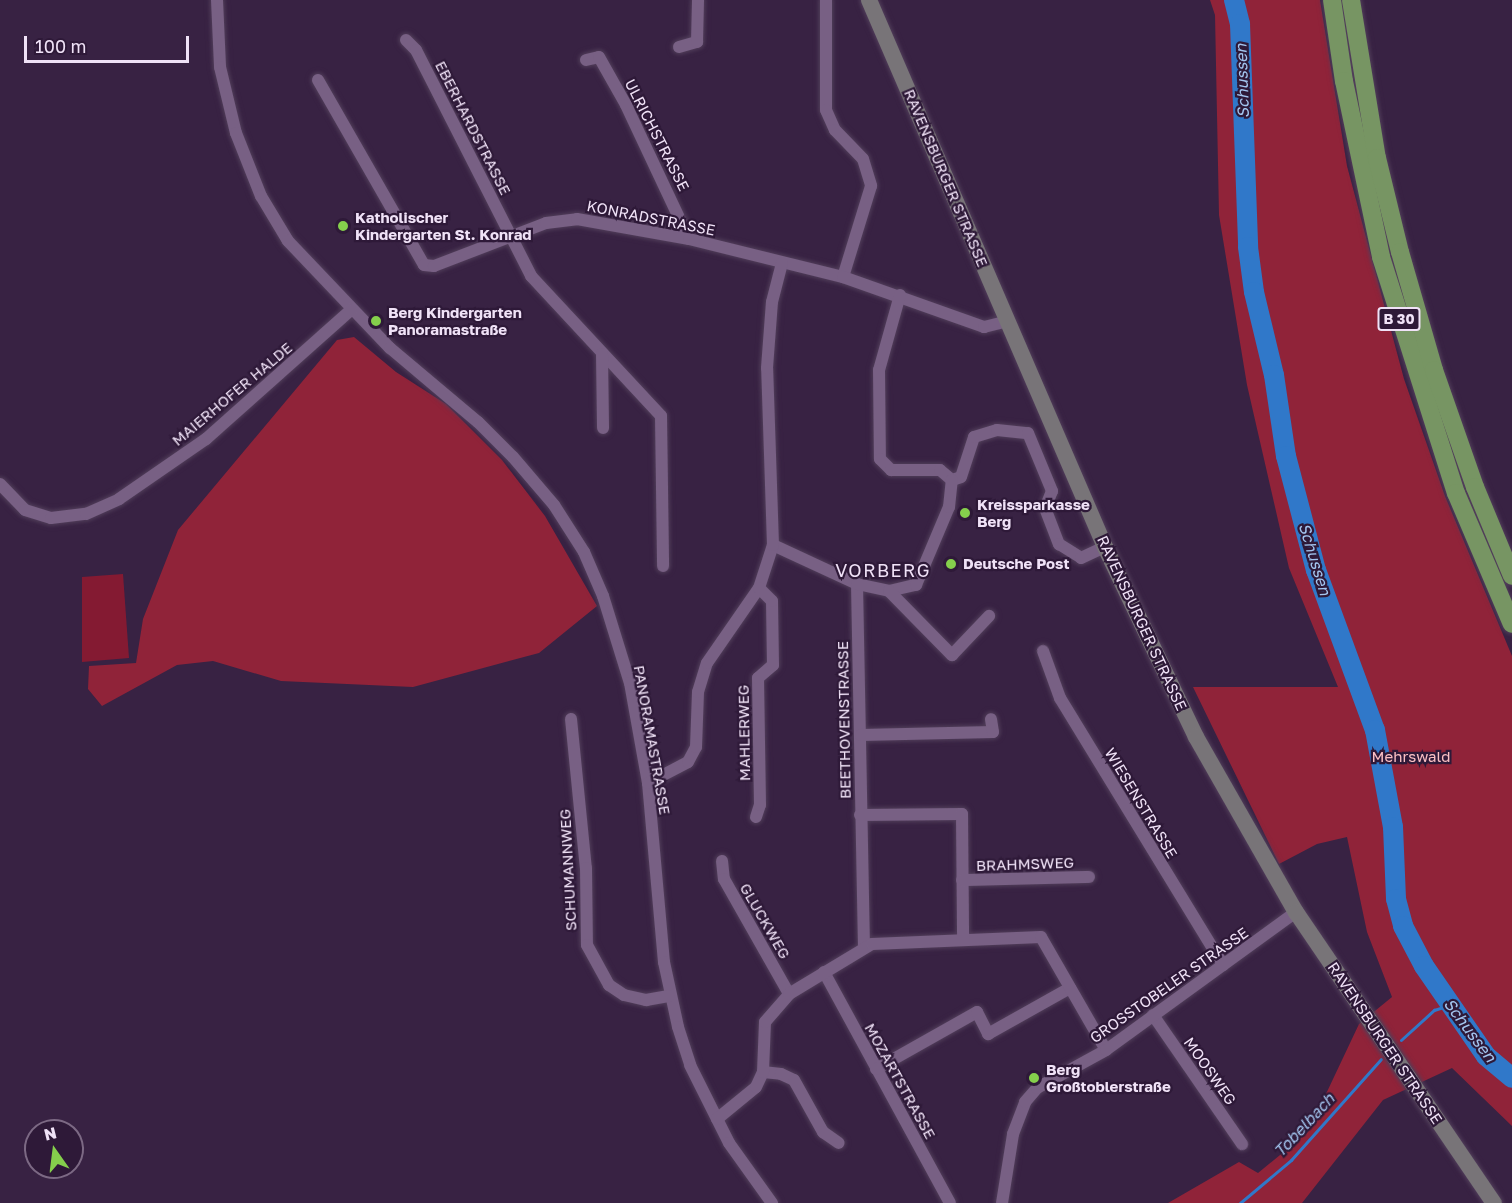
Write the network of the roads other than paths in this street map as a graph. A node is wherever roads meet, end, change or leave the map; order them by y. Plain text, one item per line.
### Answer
1 (217, 0) edge
2 (698, 0) edge
3 (826, 0) edge
4 (869, 0) edge
5 (1332, 0) edge
6 (1351, 0) edge
7 (406, 40) dead end
8 (679, 47) dead end
9 (586, 60) dead end
10 (318, 80) dead end
11 (510, 234) junction
12 (689, 239) junction
13 (782, 262) junction
14 (843, 277) junction
15 (900, 295) junction
16 (351, 310) junction
17 (1008, 321) junction
18 (602, 354) junction
19 (603, 428) dead end
20 (952, 480) junction
21 (0, 484) edge
22 (773, 545) junction
23 (1105, 547) junction
24 (663, 566) dead end
25 (1512, 576) edge
26 (857, 584) junction
27 (759, 588) junction
28 (889, 591) junction
29 (989, 616) dead end
30 (1512, 624) edge
31 (1043, 651) dead end
32 (571, 719) dead end
33 (991, 719) dead end
34 (861, 735) junction
35 (648, 783) junction
36 (860, 815) junction
37 (756, 817) dead end
38 (722, 861) dead end
39 (1089, 877) dead end
40 (962, 880) junction
41 (1296, 912) junction
42 (963, 938) junction
43 (864, 947) junction
44 (1223, 965) junction
45 (824, 972) junction
46 (1070, 988) junction
47 (789, 994) junction
48 (669, 996) junction
49 (1153, 1015) junction
50 (1106, 1050) junction
51 (876, 1069) junction
52 (764, 1072) junction
53 (717, 1119) junction
54 (839, 1143) dead end
55 (1242, 1143) dead end
56 (772, 1203) edge
57 (950, 1203) edge
58 (1002, 1203) edge
59 (1494, 1203) edge

1 - 16 street, PANORAMASTRASSE
2 - 8 street
3 - 14 street
4 - 17 main road, RAVENSBURGER STRASSE
5 - 30 highway, B 30
6 - 25 highway, B 30
7 - 11 street, EBERHARDSTRASSE
9 - 12 street, ULRICHSTRASSE
10 - 11 street, KONRADSTRASSE
11 - 12 street, KONRADSTRASSE
11 - 18 street, EBERHARDSTRASSE
12 - 13 street, KONRADSTRASSE
13 - 14 street, KONRADSTRASSE
13 - 22 street
14 - 15 street, KONRADSTRASSE
15 - 17 street, KONRADSTRASSE
15 - 20 street
16 - 21 street, MAIERHOFER HALDE
16 - 35 street, PANORAMASTRASSE
17 - 23 main road, RAVENSBURGER STRASSE
18 - 19 street
18 - 24 street, EBERHARDSTRASSE
20 - 23 street
20 - 28 street
22 - 26 street
22 - 27 street
23 - 41 main road, RAVENSBURGER STRASSE
26 - 28 street
26 - 34 street, BEETHOVENSTRASSE
27 - 35 street
27 - 37 street, MAHLERWEG
28 - 29 street
31 - 44 street, WIESENSTRASSE
32 - 48 street, SCHUMANNWEG
33 - 34 street
34 - 36 street, BEETHOVENSTRASSE
35 - 48 street, PANORAMASTRASSE
36 - 40 street
36 - 43 street, BEETHOVENSTRASSE
38 - 47 street, GLUCKWEG
39 - 40 street, BRAHMSWEG
40 - 42 street
41 - 44 street, GROSSTOBELER STRASSE
41 - 59 main road, RAVENSBURGER STRASSE
42 - 43 street
42 - 46 street
43 - 45 street
44 - 49 street, GROSSTOBELER STRASSE
45 - 47 street
45 - 51 street, MOZARTSTRASSE
46 - 50 street
46 - 51 street
47 - 52 street
48 - 53 street, PANORAMASTRASSE
49 - 50 street, GROSSTOBELER STRASSE
49 - 55 street, MOOSWEG
50 - 58 street, GROSSTOBELER STRASSE
51 - 57 street, MOZARTSTRASSE
52 - 53 street
52 - 54 street
53 - 56 street, PANORAMASTRASSE

